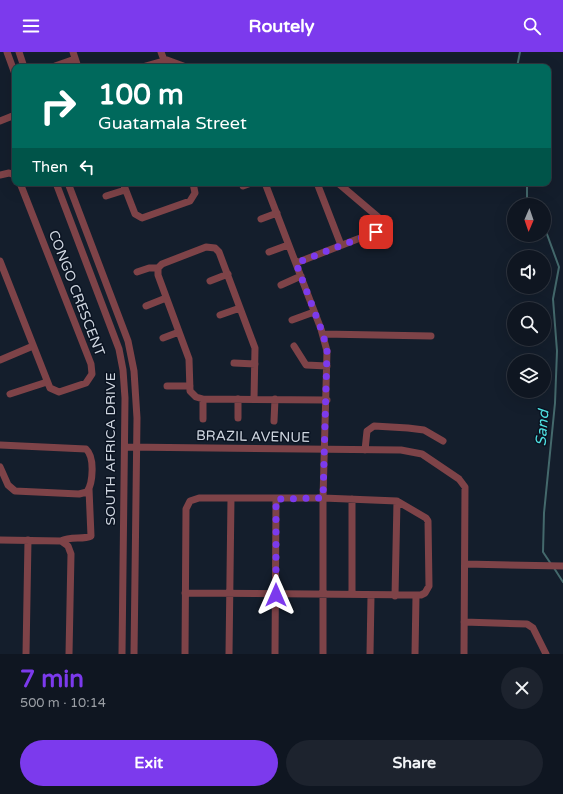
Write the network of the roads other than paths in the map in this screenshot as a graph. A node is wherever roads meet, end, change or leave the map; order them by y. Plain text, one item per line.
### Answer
1 (7, 52) edge
2 (19, 52) edge
3 (160, 52) edge
4 (74, 56) edge
5 (165, 60) junction
6 (23, 64) edge
7 (60, 64) edge
8 (152, 64) edge
9 (177, 64) edge
10 (12, 66) edge
11 (12, 116) edge
12 (0, 121) edge
13 (12, 174) edge
14 (0, 175) edge
15 (21, 186) edge
16 (57, 186) edge
17 (69, 186) edge
18 (124, 186) edge
19 (194, 186) edge
20 (266, 186) edge
21 (318, 186) edge
22 (342, 186) edge
23 (106, 196) dead end
24 (277, 213) junction
25 (261, 219) dead end
26 (288, 245) junction
27 (341, 245) junction
28 (269, 252) dead end
29 (0, 261) edge
30 (296, 263) junction
31 (158, 268) junction
32 (137, 272) dead end
33 (228, 274) junction
34 (301, 276) junction
35 (210, 281) dead end
36 (280, 285) dead end
37 (166, 298) junction
38 (146, 306) dead end
39 (240, 308) junction
40 (314, 312) junction
41 (220, 315) dead end
42 (292, 320) dead end
43 (179, 332) junction
44 (323, 334) junction
45 (431, 336) dead end
46 (163, 338) dead end
47 (33, 346) junction
48 (294, 346) dead end
49 (0, 360) edge
50 (234, 363) dead end
51 (255, 364) junction
52 (327, 366) junction
53 (47, 382) junction
54 (167, 386) dead end
55 (190, 386) junction
56 (10, 394) dead end
57 (203, 399) junction
58 (238, 399) junction
59 (254, 399) junction
60 (275, 399) junction
61 (327, 400) junction
62 (238, 418) dead end
63 (203, 419) dead end
64 (274, 421) dead end
65 (443, 440) dead end
66 (0, 445) edge
67 (125, 447) junction
68 (136, 447) junction
69 (325, 450) junction
70 (365, 450) junction
71 (0, 467) edge
72 (89, 489) junction
73 (232, 498) junction
74 (323, 498) junction
75 (276, 499) junction
76 (352, 499) junction
77 (397, 501) junction
78 (0, 540) edge
79 (28, 540) junction
80 (61, 541) junction
81 (466, 564) junction
82 (563, 566) edge
83 (185, 593) junction
84 (231, 594) junction
85 (352, 594) junction
86 (276, 595) junction
87 (322, 595) junction
88 (371, 596) junction
89 (395, 596) junction
90 (416, 596) junction
91 (464, 622) junction
92 (26, 654) edge
93 (68, 654) edge
94 (122, 654) edge
95 (134, 654) edge
96 (185, 654) edge
97 (229, 654) edge
98 (275, 654) edge
99 (323, 654) edge
100 (370, 654) edge
101 (415, 654) edge
102 (464, 654) edge
103 (546, 654) edge

1 - 10 street
2 - 6 street
3 - 5 street
4 - 7 street
5 - 8 street
5 - 9 street
11 - 12 street
13 - 14 street
15 - 53 street, CONGO CRESCENT
16 - 67 street, SOUTH AFRICA DRIVE
17 - 68 street, SOUTH AFRICA DRIVE
18 - 19 street
18 - 23 street
20 - 24 street
21 - 27 street
22 - 27 street
24 - 25 street
24 - 26 street
26 - 28 street
26 - 30 street
27 - 30 street
29 - 47 street
30 - 34 street
31 - 32 street
31 - 33 street
31 - 37 street
33 - 35 street
33 - 39 street
34 - 36 street
34 - 40 street
37 - 38 street
37 - 43 street
39 - 41 street
39 - 51 street
40 - 42 street
40 - 44 street
43 - 46 street
43 - 55 street
44 - 45 street
44 - 52 street
47 - 49 street
47 - 53 street
48 - 52 street
50 - 51 street
51 - 59 street
52 - 61 street
53 - 56 street
54 - 55 street
55 - 57 street
57 - 58 street
57 - 63 street
58 - 59 street
58 - 62 street
59 - 60 street
60 - 61 street
60 - 64 street
61 - 69 street
65 - 70 street
66 - 72 street
67 - 68 street, BRAZIL AVENUE
67 - 94 street, SOUTH AFRICA DRIVE
68 - 69 street, BRAZIL AVENUE
68 - 95 street, SOUTH AFRICA DRIVE
69 - 70 street, BRAZIL AVENUE
69 - 74 street
70 - 81 street, BRAZIL AVENUE
71 - 72 street
72 - 80 street
73 - 75 street
73 - 83 street
73 - 84 street
74 - 75 street
74 - 76 street
74 - 87 street
75 - 86 street
76 - 77 street
76 - 85 street
77 - 89 street
77 - 90 street
78 - 79 street
79 - 80 street
79 - 92 street
80 - 93 street
81 - 82 street
81 - 91 street, BRAZIL AVENUE
83 - 84 street
83 - 96 street
84 - 86 street
84 - 97 street
85 - 87 street
85 - 88 street
86 - 87 street
86 - 98 street
87 - 99 street
88 - 89 street
88 - 100 street
89 - 90 street
90 - 101 street
91 - 102 street, BRAZIL AVENUE
91 - 103 street

